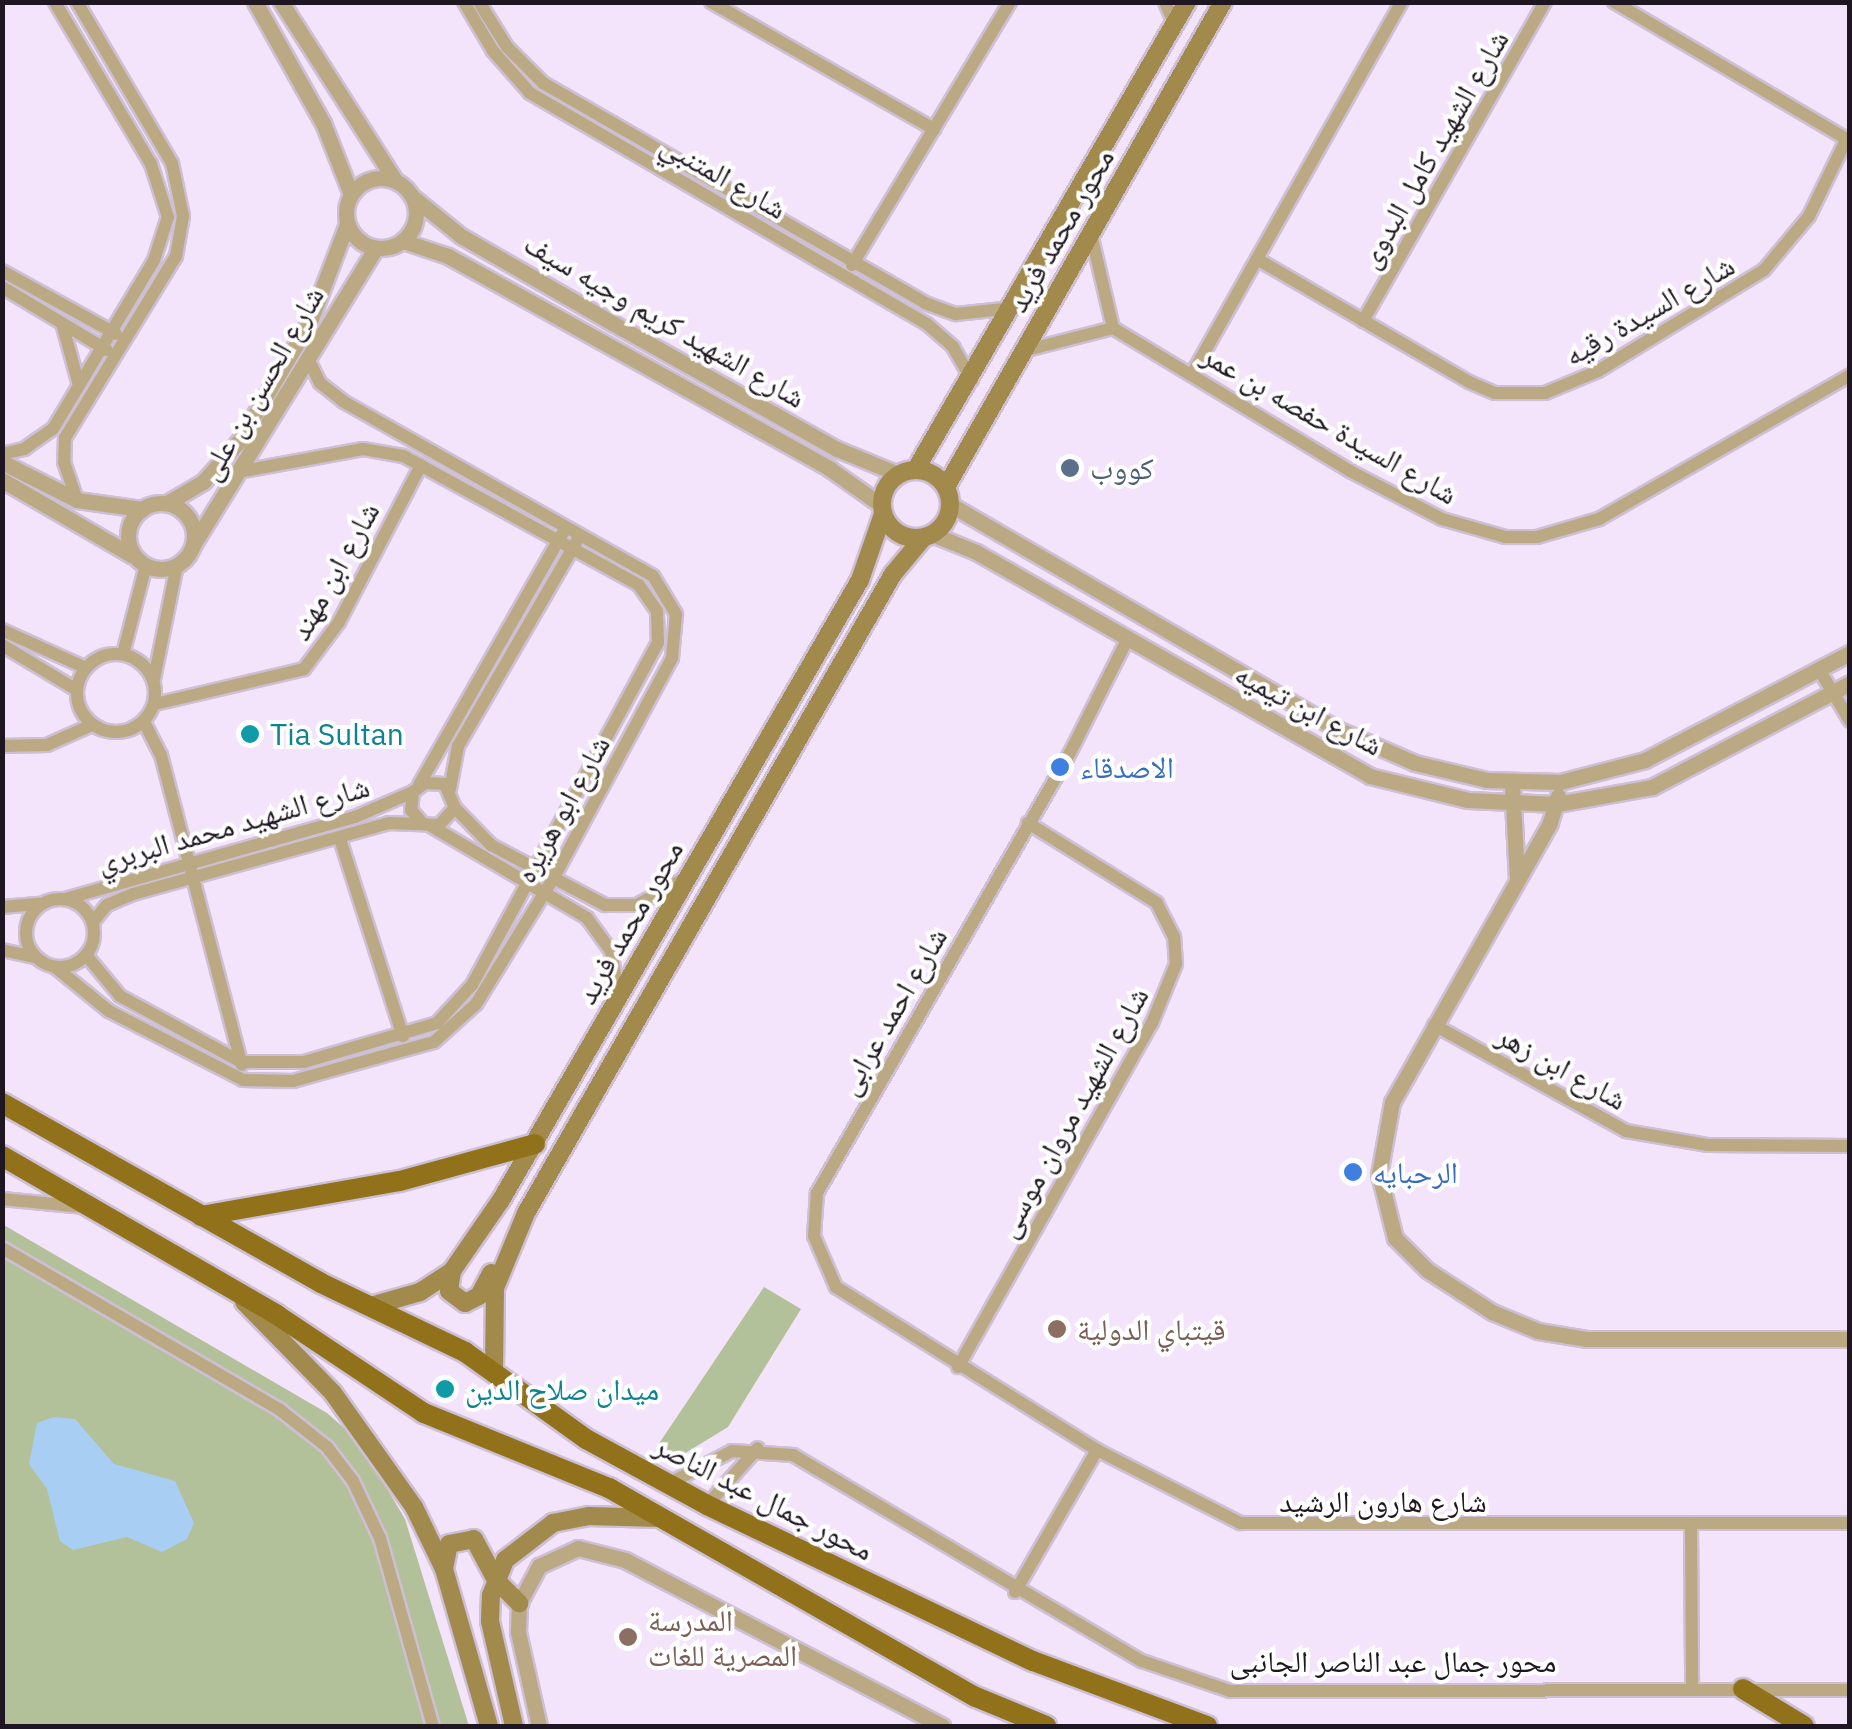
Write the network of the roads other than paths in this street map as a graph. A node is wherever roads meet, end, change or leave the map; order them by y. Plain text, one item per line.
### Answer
1 (55, 2) edge
2 (77, 2) edge
3 (254, 2) edge
4 (282, 2) edge
5 (464, 2) edge
6 (711, 2) edge
7 (1010, 2) edge
8 (1164, 2) edge
9 (1187, 2) edge
10 (1223, 2) edge
11 (1402, 2) edge
12 (1545, 2) edge
13 (1614, 2) edge
14 (481, 4) edge
15 (1175, 26) junction
16 (934, 129) junction
17 (1848, 140) edge
18 (395, 180) junction
19 (351, 194) junction
20 (414, 198) junction
21 (347, 224) junction
22 (1091, 232) junction
23 (402, 241) junction
24 (376, 248) junction
25 (1257, 259) junction
26 (855, 260) junction
27 (2, 271) edge
28 (846, 276) junction
29 (2, 287) edge
30 (1016, 308) junction
31 (61, 320) junction
32 (1364, 321) junction
33 (1113, 328) junction
34 (112, 332) junction
35 (127, 340) junction
36 (102, 347) junction
37 (1022, 352) junction
38 (118, 356) junction
39 (309, 360) junction
40 (1192, 374) junction
41 (1850, 375) edge
42 (972, 380) junction
43 (78, 386) junction
44 (2, 454) edge
45 (2, 462) edge
46 (421, 465) junction
47 (244, 471) junction
48 (907, 472) junction
49 (2, 480) edge
50 (948, 496) junction
51 (78, 500) junction
52 (166, 502) junction
53 (141, 509) junction
54 (882, 510) junction
55 (563, 533) junction
56 (928, 536) junction
57 (577, 541) junction
58 (194, 545) junction
59 (141, 562) junction
60 (177, 565) junction
61 (2, 630) edge
62 (1128, 638) junction
63 (2, 644) edge
64 (1850, 653) edge
65 (123, 654) junction
66 (86, 668) junction
67 (1820, 671) junction
68 (154, 680) junction
69 (1850, 683) edge
70 (77, 690) junction
71 (1833, 693) junction
72 (155, 704) junction
73 (1850, 721) edge
74 (144, 722) junction
75 (92, 725) junction
76 (2, 746) edge
77 (1560, 782) junction
78 (1512, 783) junction
79 (450, 788) junction
80 (416, 789) junction
81 (1510, 804) junction
82 (1558, 804) junction
83 (455, 808) junction
84 (1028, 823) junction
85 (427, 825) junction
86 (340, 839) junction
87 (190, 863) junction
88 (534, 869) junction
89 (194, 878) junction
90 (553, 879) junction
91 (684, 879) junction
92 (526, 882) junction
93 (1518, 883) junction
94 (544, 893) junction
95 (65, 899) junction
96 (42, 904) junction
97 (2, 907) edge
98 (92, 922) junction
99 (2, 950) edge
100 (86, 955) junction
101 (36, 957) junction
102 (55, 967) junction
103 (618, 993) junction
104 (1434, 1025) junction
105 (402, 1036) junction
106 (241, 1062) junction
107 (243, 1080) junction
108 (2, 1102) edge
109 (535, 1144) junction
110 (1850, 1146) edge
111 (2, 1156) edge
112 (2, 1200) edge
113 (88, 1206) junction
114 (201, 1216) junction
115 (2, 1248) edge
116 (506, 1261) junction
117 (452, 1272) junction
118 (225, 1284) junction
119 (371, 1306) junction
120 (1850, 1339) edge
121 (958, 1367) junction
122 (494, 1370) junction
123 (758, 1448) junction
124 (1097, 1450) junction
125 (668, 1484) junction
126 (707, 1505) junction
127 (661, 1518) junction
128 (1850, 1523) edge
129 (1691, 1524) junction
130 (444, 1569) junction
131 (496, 1580) junction
132 (1015, 1592) junction
133 (519, 1603) junction
134 (1692, 1686) junction
135 (1744, 1689) junction
136 (1850, 1690) edge
137 (433, 1726) edge
138 (490, 1726) edge
139 (514, 1726) edge
140 (539, 1726) edge
141 (942, 1726) edge
142 (1045, 1726) edge
143 (1207, 1726) edge
144 (1804, 1726) edge

1 - 34 street
2 - 35 street
3 - 19 street
4 - 18 street
5 - 28 street, شارع المتنبي
6 - 16 street
7 - 16 street
8 - 15 street
9 - 15 main road, محور محمد فريد
10 - 22 main road, محور محمد فريد
11 - 25 street
12 - 32 street, شارع الشهيد كامل البدوى
13 - 17 street
14 - 26 street, شارع المتنبي
15 - 30 main road, محور محمد فريد
16 - 26 street
17 - 32 street, شارع السيدة رقيه
18 - 19 street
18 - 20 street
19 - 21 street
20 - 23 street
20 - 48 street, شارع الشهيد كريم وجيه سيف
21 - 24 street
21 - 52 street, شارع الحسن بن على
22 - 33 street
22 - 37 main road, محور محمد فريد
23 - 24 street
23 - 54 street, شارع الشهيد كريم وجيه سيف
24 - 39 street, شارع الحسن بن على
25 - 32 street, شارع السيدة رقيه
25 - 40 street
26 - 28 street
26 - 30 street, شارع المتنبي
27 - 34 street
28 - 42 street, شارع المتنبي
29 - 31 street
30 - 42 main road, محور محمد فريد
31 - 36 street
31 - 43 street
33 - 37 street
33 - 40 street, شارع السيدة حفصه بن عمر
34 - 35 street
34 - 36 street
35 - 38 street
36 - 38 street
36 - 43 street
37 - 50 main road, محور محمد فريد
38 - 51 street
39 - 47 street, شارع الحسن بن على
39 - 55 street, شارع ابو هريره
40 - 41 street, شارع السيدة حفصه بن عمر
42 - 48 main road, محور محمد فريد
43 - 44 street
45 - 51 street
46 - 47 street, شارع ابو هريره
46 - 55 street, شارع ابو هريره
46 - 72 street, شارع ابن مهند
47 - 58 street, شارع الحسن بن على
48 - 50 main road
48 - 54 main road, محور محمد فريد
49 - 59 street
50 - 56 main road, محور محمد فريد
50 - 78 street, شارع ابن تيميه
51 - 53 street
52 - 53 street
52 - 58 street
53 - 59 street
54 - 56 main road
54 - 91 main road, محور محمد فريد
55 - 57 street, شارع ابو هريره
55 - 80 street
56 - 62 street, شارع ابن تيميه
56 - 116 main road, محور محمد فريد
57 - 79 street
57 - 88 street, شارع ابو هريره
57 - 90 street, شارع ابو هريره
58 - 60 street
59 - 60 street
59 - 65 street
60 - 68 street
61 - 66 street
62 - 81 street, شارع ابن تيميه
62 - 84 street, شارع احمد عرابى
63 - 70 street
64 - 67 street, شارع ابن تيميه
65 - 66 street
65 - 68 street
66 - 70 street
67 - 71 street
67 - 77 street, شارع ابن تيميه
68 - 72 street
69 - 71 street, شارع ابن تيميه
70 - 75 street
71 - 73 street
71 - 82 street, شارع ابن تيميه
72 - 74 street
74 - 75 street
74 - 87 street
75 - 76 street
77 - 78 street, شارع ابن تيميه
77 - 82 street
78 - 81 street
79 - 80 street
79 - 83 street
80 - 85 street
80 - 87 street, شارع الشهيد محمد البربري
81 - 82 street, شارع ابن تيميه
81 - 93 street
82 - 93 street
83 - 85 street
83 - 88 street
84 - 121 street, شارع احمد عرابى
84 - 121 street, شارع الشهيد مروان موسى
85 - 86 street, شارع الشهيد محمد البربري
85 - 92 street
86 - 89 street, شارع الشهيد محمد البربري
86 - 105 street
87 - 89 street
87 - 95 street, شارع الشهيد محمد البربري
88 - 90 street
88 - 92 street, شارع ابو هريره
89 - 98 street, شارع الشهيد محمد البربري
89 - 106 street
90 - 91 street
90 - 94 street, شارع ابو هريره
91 - 103 main road, محور محمد فريد
92 - 94 street
92 - 105 street, شارع ابو هريره
93 - 104 street
94 - 103 street
94 - 107 street, شارع ابو هريره
95 - 96 street
95 - 98 street
96 - 97 street
96 - 101 street
98 - 100 street
99 - 101 street
100 - 102 street
100 - 106 street, شارع ابو هريره
101 - 102 street
102 - 107 street, شارع ابو هريره
103 - 109 main road, محور محمد فريد
104 - 110 street, شارع ابن زهر
104 - 120 street
105 - 106 street, شارع ابو هريره
106 - 107 street
108 - 114 main road, محور جمال عبد الناصر
109 - 114 main road
109 - 117 main road, محور محمد فريد
111 - 113 main road
112 - 113 street
113 - 118 main road
114 - 119 main road, محور جمال عبد الناصر
115 - 137 street
116 - 117 main road
116 - 122 main road, محور محمد فريد
117 - 119 main road, محور محمد فريد
118 - 127 main road
118 - 130 main road
119 - 122 main road, محور جمال عبد الناصر
121 - 124 street, شارع هارون الرشيد
122 - 125 main road, محور جمال عبد الناصر
123 - 125 street
123 - 126 street
123 - 132 street, محور جمال عبد الناصر الجانبى
124 - 129 street, شارع هارون الرشيد
124 - 132 street
125 - 126 main road, محور جمال عبد الناصر
126 - 143 main road, محور جمال عبد الناصر
127 - 131 main road
127 - 142 main road
128 - 129 street, شارع هارون الرشيد
129 - 134 street
130 - 131 main road
130 - 138 main road
131 - 133 main road
131 - 139 main road
132 - 134 street, محور جمال عبد الناصر الجانبى
133 - 140 street
133 - 141 street
134 - 135 street, محور جمال عبد الناصر الجانبى
135 - 136 street, محور جمال عبد الناصر الجانبى
135 - 144 main road

